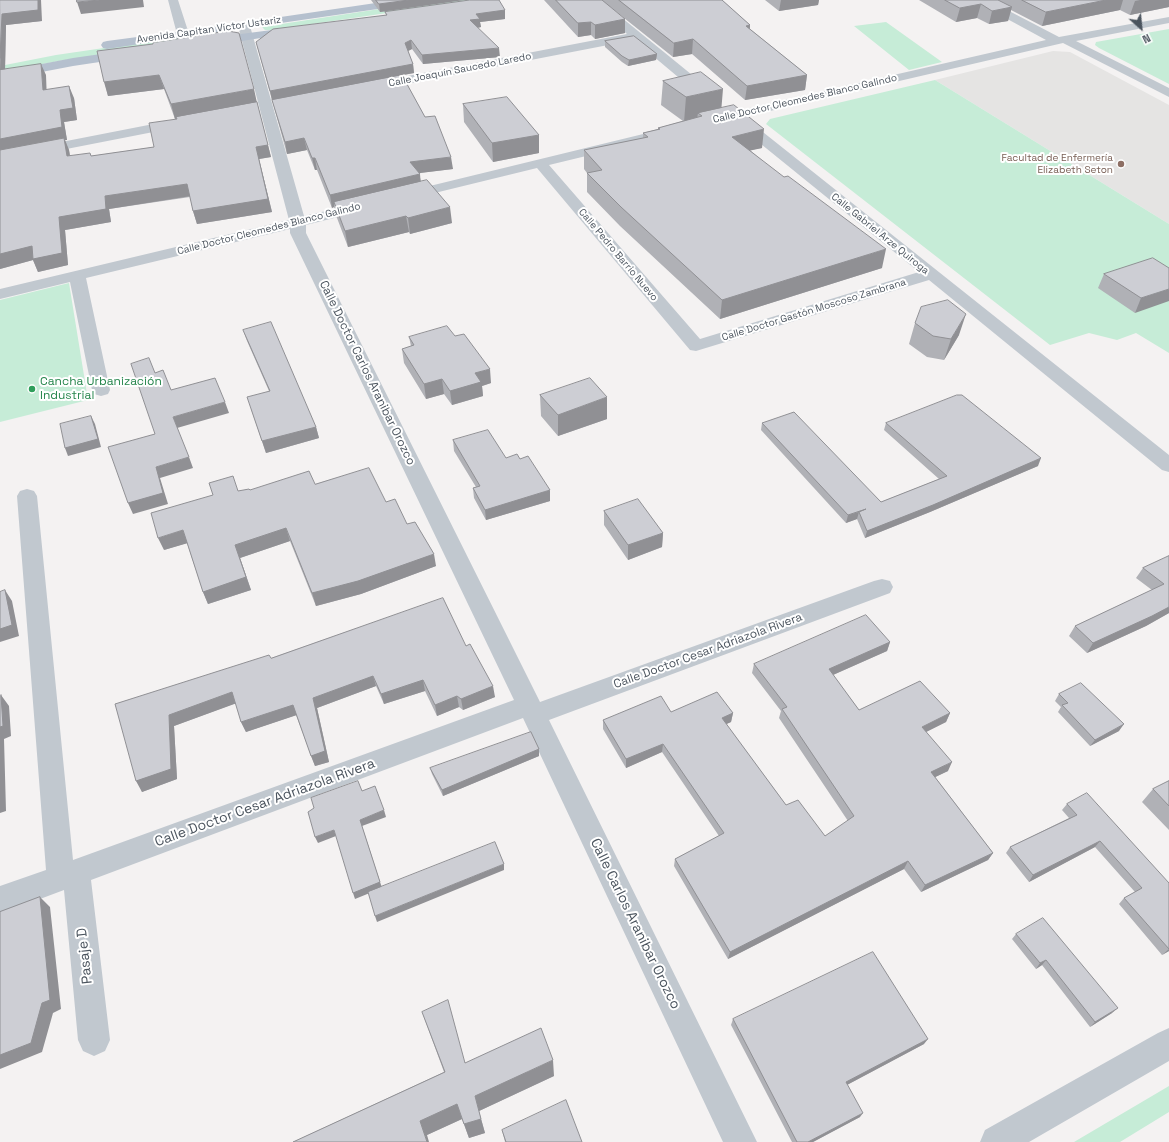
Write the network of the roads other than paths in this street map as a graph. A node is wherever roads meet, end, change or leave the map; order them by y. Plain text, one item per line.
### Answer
1 (173, 0) edge
2 (593, 0) edge
3 (980, 0) edge
4 (419, 6) edge
5 (396, 15) edge
6 (1169, 20) edge
7 (250, 28) junction
8 (309, 28) edge
9 (182, 34) junction
10 (637, 36) junction
11 (1061, 40) junction
12 (199, 44) edge
13 (98, 46) dead end
14 (144, 52) edge
15 (0, 76) edge
16 (366, 87) edge
17 (1169, 94) edge
18 (724, 107) junction
19 (189, 122) edge
20 (703, 123) edge
21 (687, 127) edge
22 (0, 158) edge
23 (540, 163) junction
24 (298, 223) junction
25 (931, 274) junction
26 (77, 275) junction
27 (0, 294) edge
28 (696, 346) joint
29 (101, 390) dead end
30 (1169, 465) edge
31 (27, 496) dead end
32 (882, 587) dead end
33 (532, 710) junction
34 (68, 875) junction
35 (0, 900) edge
36 (94, 1040) dead end
37 (1169, 1044) edge
38 (740, 1142) edge
39 (997, 1142) edge

1 - 9 street
2 - 10 street, Calle Gabriel Arze Quiroga
3 - 11 street
4 - 5 main road, Avenida Capitan Víctor Ustariz
4 - 7 main road, Avenida Capitan Víctor Ustariz
6 - 11 street, Calle Doctor Cleomedes Blanco Galindo
7 - 8 main road, Avenida Capitan Víctor Ustariz
7 - 9 main road, Avenida Capitan Víctor Ustariz
7 - 12 main road, Avenida Capitan Víctor Ustariz
7 - 24 street, Calle Doctor Carlos Aranibar Orozco
9 - 13 main road, Avenida Capitan Víctor Ustariz
10 - 16 street, Calle Joaquín Saucedo Laredo
10 - 18 street, Calle Gabriel Arze Quiroga
11 - 17 street
11 - 18 street, Calle Doctor Cleomedes Blanco Galindo
14 - 15 main road, Avenida Capitan Víctor Ustariz
18 - 20 street, Calle Doctor Cleomedes Blanco Galindo
18 - 25 street, Calle Gabriel Arze Quiroga
19 - 22 street
21 - 23 street, Calle Doctor Cleomedes Blanco Galindo
23 - 24 street, Calle Doctor Cleomedes Blanco Galindo
23 - 28 street, Calle Pedro Barrio Nuevo
24 - 26 street, Calle Doctor Cleomedes Blanco Galindo
24 - 33 street, Calle Doctor Carlos Aranibar Orozco
25 - 28 street, Calle Doctor Gastón Moscoso Zambrana
25 - 30 street, Calle Gabriel Arze Quiroga
26 - 27 street, Calle Doctor Cleomedes Blanco Galindo
26 - 29 street
31 - 34 street, Pasaje D
32 - 33 street, Calle Doctor Cesar Adriazola Rivera
33 - 34 street, Calle Doctor Cesar Adriazola Rivera
33 - 38 street, Calle Carlos Aranibar Orozco
34 - 35 street, Calle Doctor Cesar Adriazola Rivera
34 - 36 street, Pasaje D
37 - 39 street

